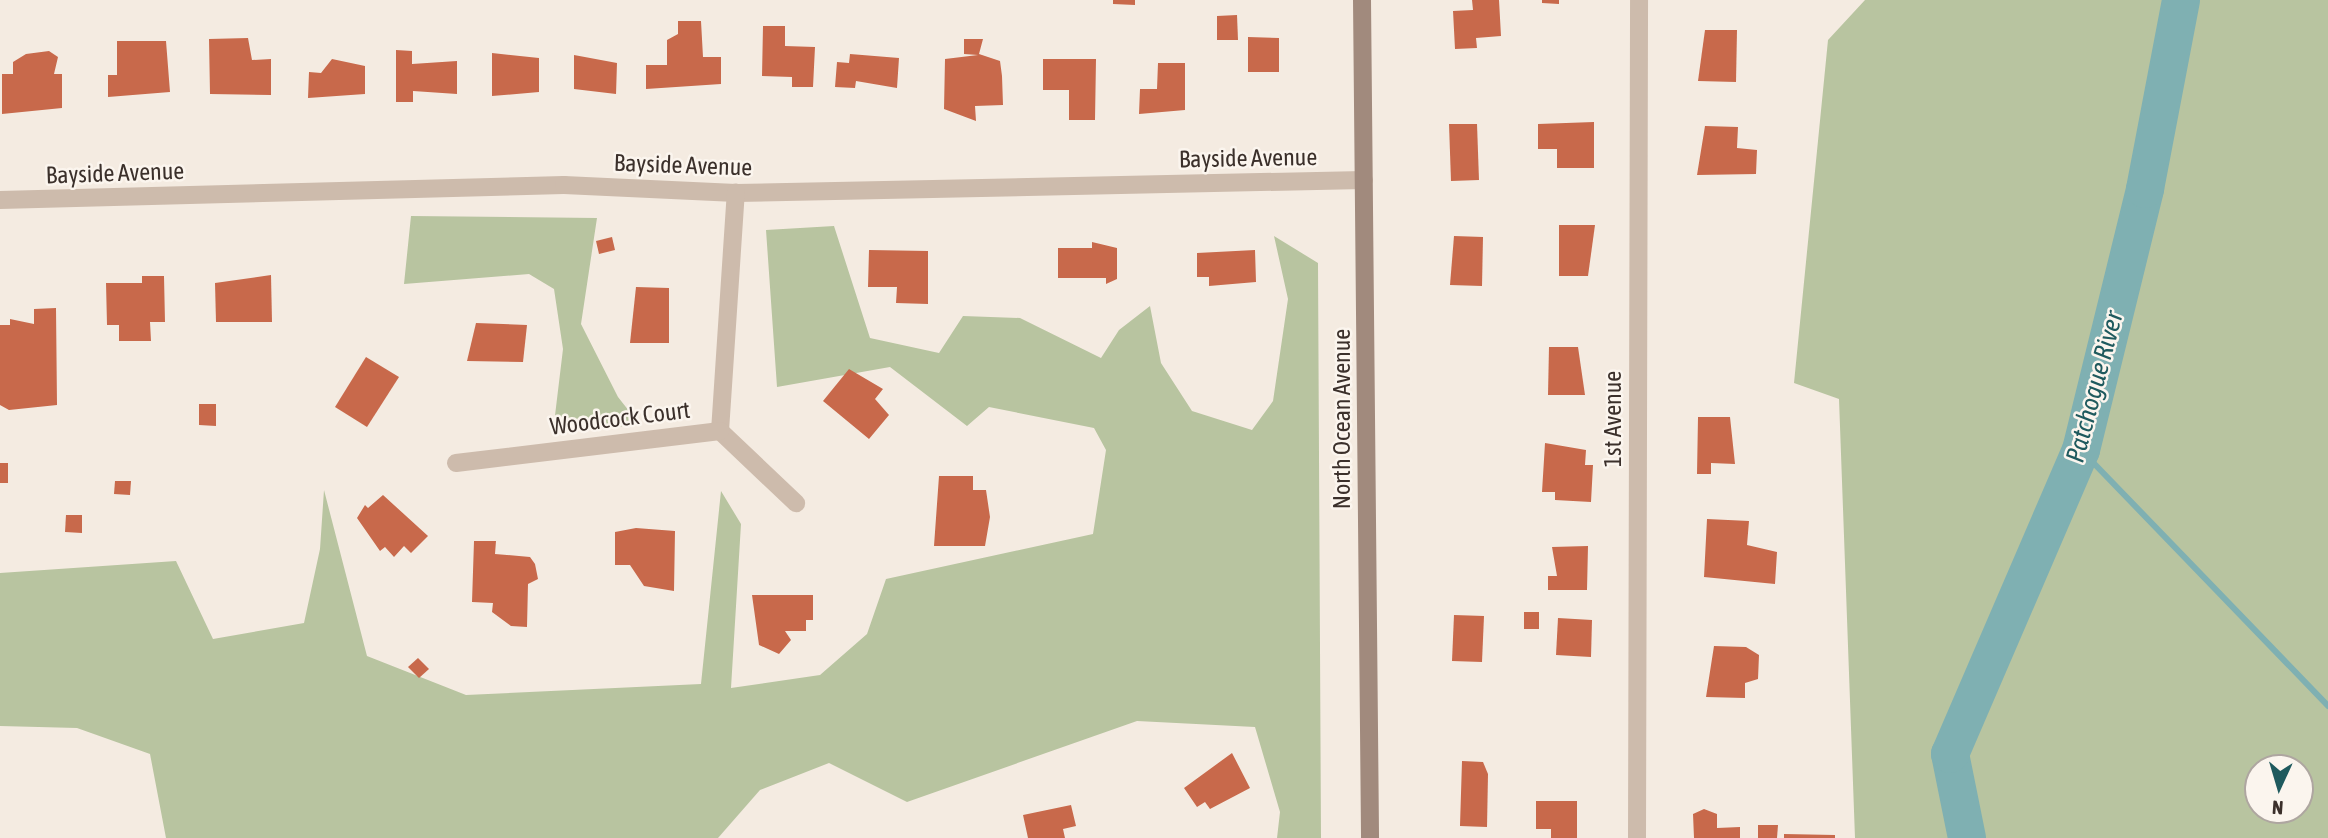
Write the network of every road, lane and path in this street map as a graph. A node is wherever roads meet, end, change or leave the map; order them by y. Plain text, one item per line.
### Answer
1 (1362, 0) edge
2 (1639, 0) edge
3 (1364, 180) junction
4 (736, 193) junction
5 (0, 200) edge
6 (720, 431) junction
7 (456, 463) dead end
8 (796, 503) dead end
9 (1370, 838) edge
10 (1637, 838) edge

1 - 3 main road, North Ocean Avenue
2 - 10 street, 1st Avenue
3 - 4 street, Bayside Avenue
3 - 9 main road, North Ocean Avenue
4 - 5 street, Bayside Avenue
4 - 6 street, Woodcock Court
6 - 7 street, Woodcock Court
6 - 8 street

